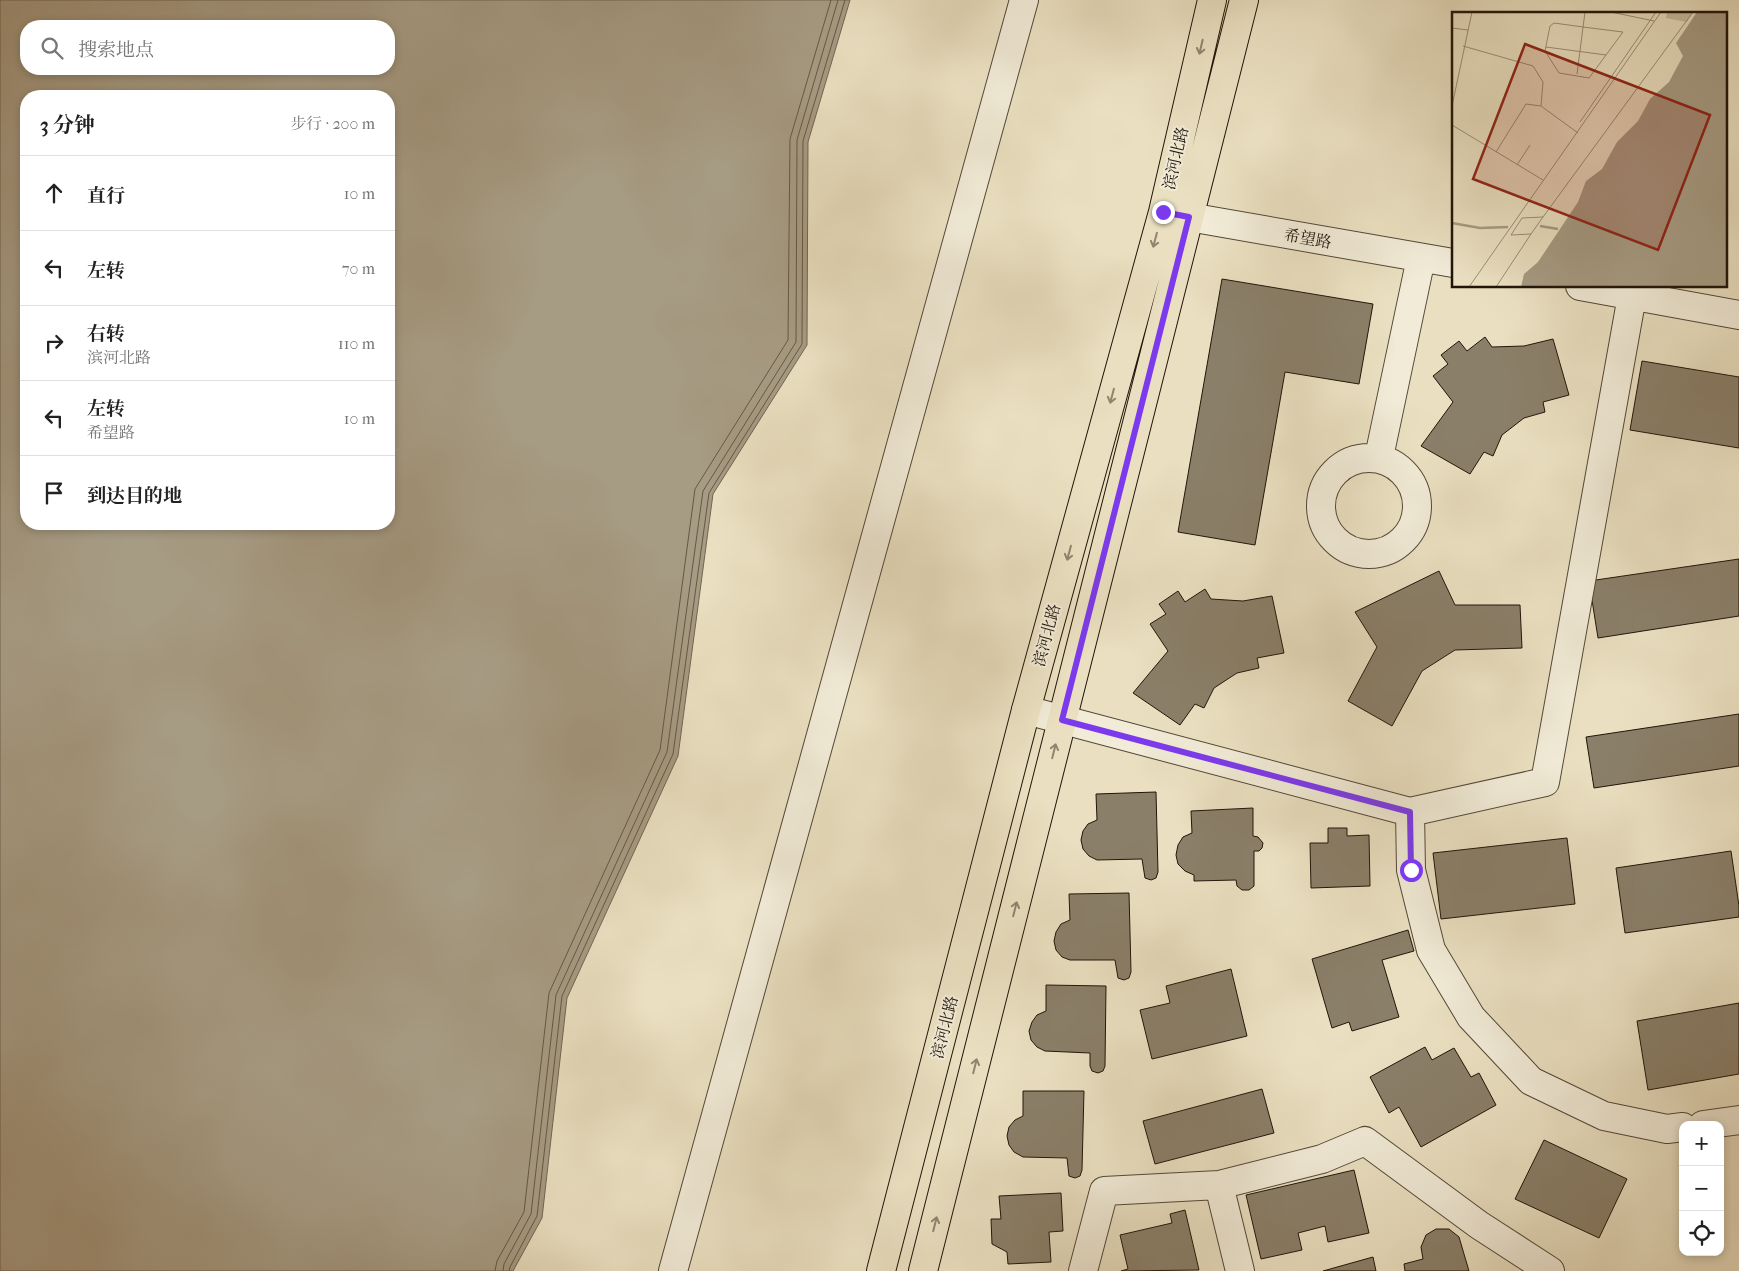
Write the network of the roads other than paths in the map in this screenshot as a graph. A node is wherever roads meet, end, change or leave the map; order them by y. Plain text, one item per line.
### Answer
1 (1024, 0) edge
2 (1212, 0) edge
3 (1244, 0) edge
4 (1163, 212) junction
5 (1189, 217) junction
6 (1421, 258) junction
7 (1452, 264) edge
8 (1590, 288) edge
9 (1632, 296) junction
10 (1739, 315) edge
11 (1379, 457) dead end
12 (1026, 710) junction
13 (1062, 720) junction
14 (1410, 812) junction
15 (1739, 1120) edge
16 (1724, 1122) edge
17 (1679, 1128) edge
18 (1219, 1184) junction
19 (673, 1271) edge
20 (881, 1271) edge
21 (923, 1271) edge
22 (1083, 1271) edge
23 (1240, 1271) edge
24 (1550, 1271) edge

1 - 19 street
2 -> 4 main road, 滨河北路
3 - 5 main road, 滨河北路
4 - 5 street, 希望路
4 -> 12 main road, 滨河北路
5 - 6 street, 希望路
5 - 13 main road, 滨河北路
6 - 7 street, 希望路
6 - 11 street
8 - 9 street
9 - 10 street
9 - 14 street
12 - 13 street
12 - 20 main road, 滨河北路
13 - 14 street
21 -> 13 main road, 滨河北路
14 - 17 street
15 - 16 street
18 - 22 street
18 - 23 street
18 - 24 street

